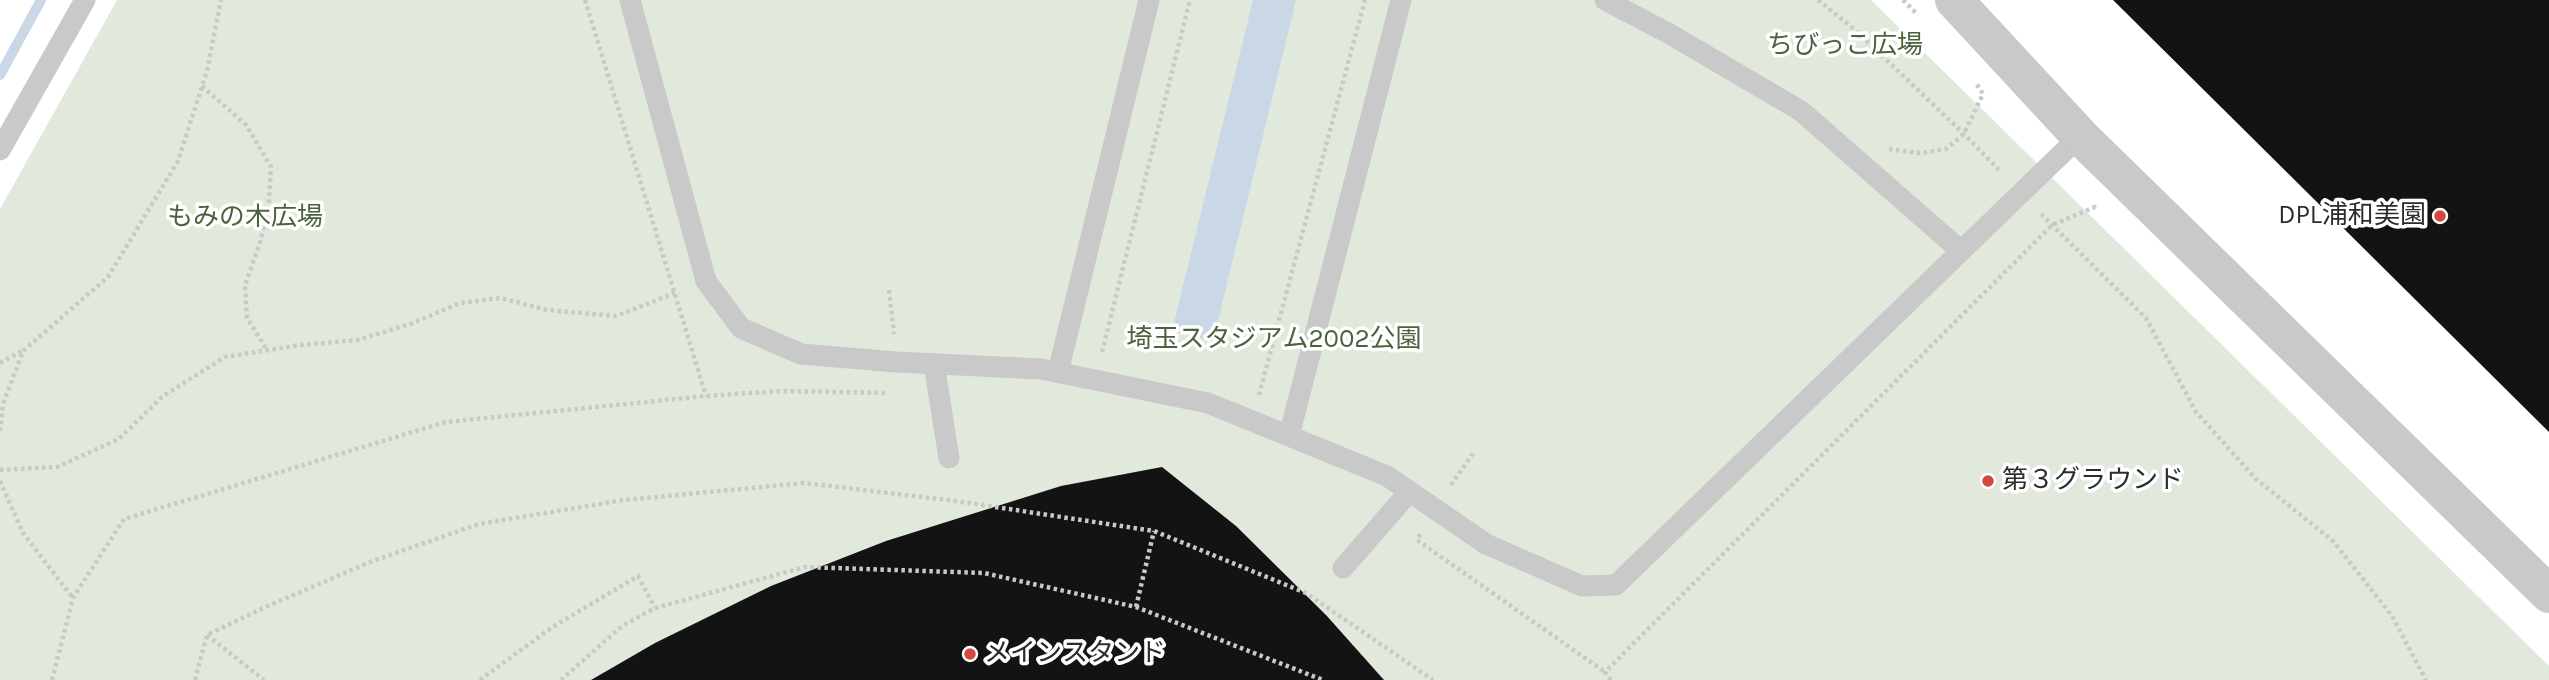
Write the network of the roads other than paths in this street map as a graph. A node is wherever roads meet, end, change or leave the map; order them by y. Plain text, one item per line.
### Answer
1 (85, 0) edge
2 (630, 0) edge
3 (1149, 0) edge
4 (1401, 0) edge
5 (1605, 0) edge
6 (1954, 0) edge
7 (2080, 136) junction
8 (0, 150) edge
9 (1961, 251) junction
10 (934, 364) junction
11 (1058, 372) junction
12 (1289, 436) junction
13 (949, 457) dead end
14 (1409, 492) junction
15 (1343, 568) dead end
16 (2549, 594) edge

1 - 8 lane
2 - 10 lane
3 - 11 lane
4 - 12 lane
5 - 9 lane
6 - 7 street
7 - 9 lane
7 - 16 street
9 - 14 lane
10 - 11 lane
10 - 13 lane
11 - 12 lane
12 - 14 lane
14 - 15 lane

